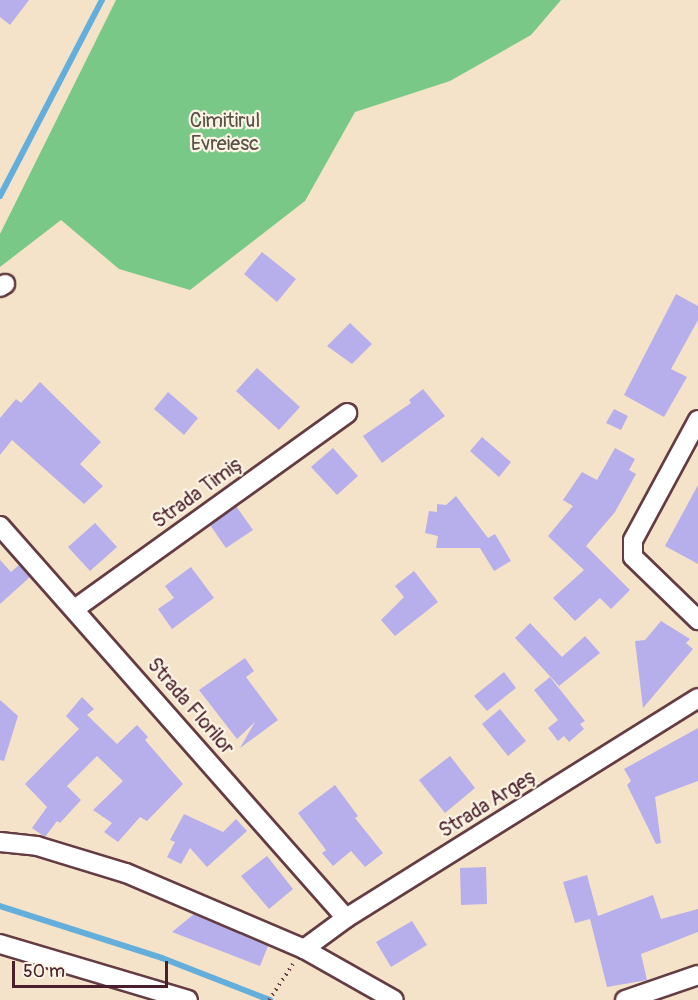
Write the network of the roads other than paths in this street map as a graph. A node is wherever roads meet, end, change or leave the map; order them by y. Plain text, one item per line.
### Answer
1 (347, 413) dead end
2 (698, 420) edge
3 (0, 526) edge
4 (76, 608) junction
5 (698, 620) edge
6 (698, 698) edge
7 (0, 842) edge
8 (346, 918) junction
9 (0, 944) edge
10 (304, 949) junction
11 (698, 975) edge
12 (188, 1000) edge
13 (394, 1000) edge
14 (625, 1000) edge

1 - 4 street, Strada Timiș
2 - 5 street
3 - 4 street, Strada Florilor
4 - 8 street, Strada Florilor
6 - 8 street, Strada Argeș
7 - 10 street
8 - 10 street, Strada Argeș
9 - 12 street
10 - 13 street
11 - 14 street

